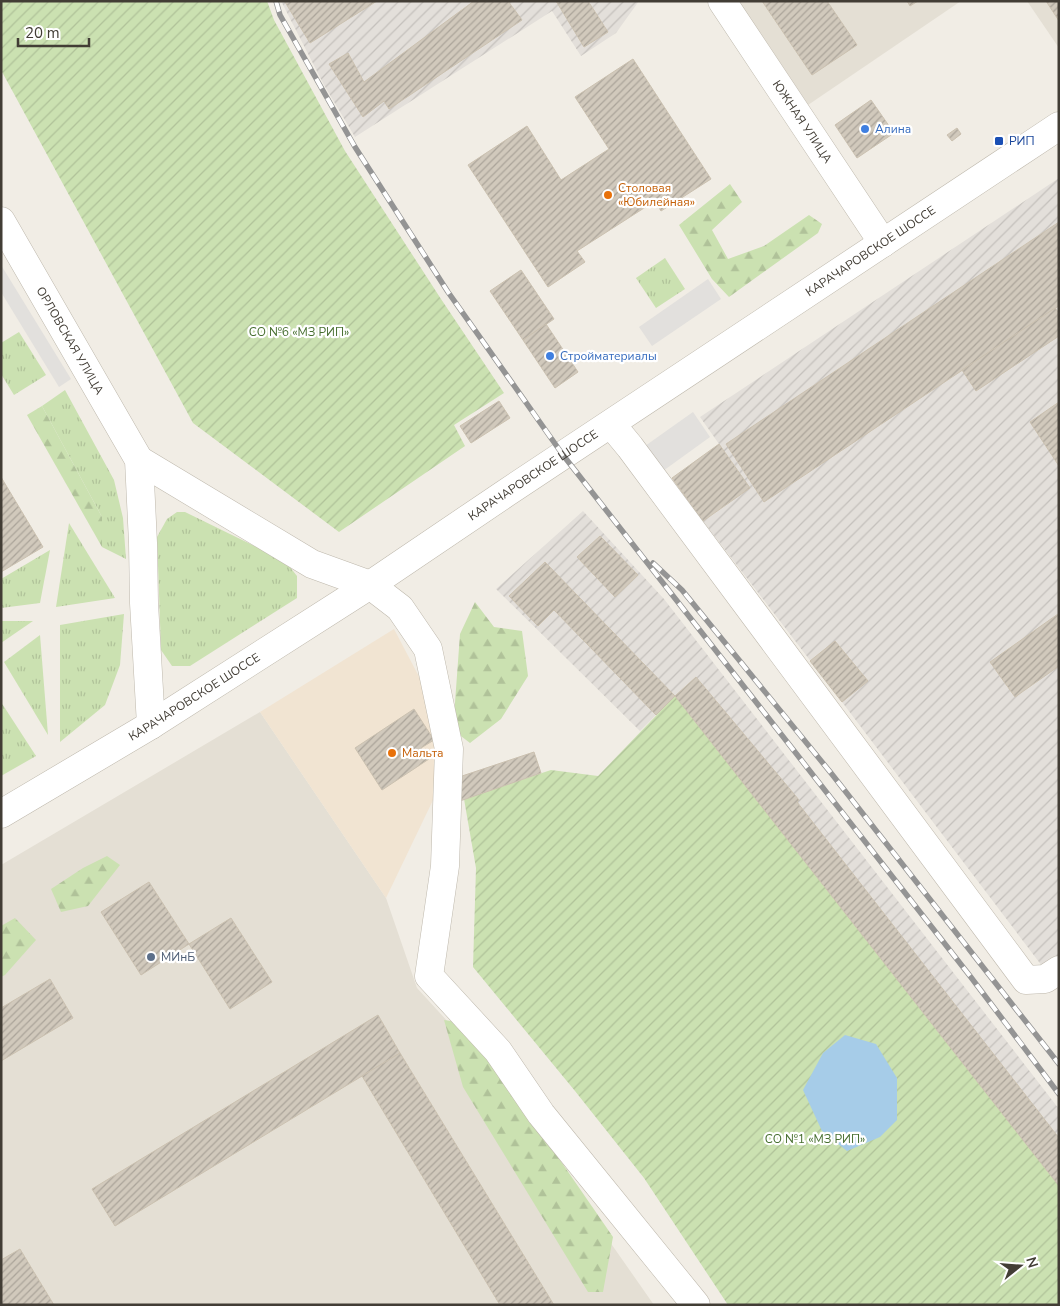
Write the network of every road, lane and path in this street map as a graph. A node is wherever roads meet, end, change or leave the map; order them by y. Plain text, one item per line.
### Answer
1 (722, 1) edge
2 (1059, 126) edge
3 (5, 236) edge
4 (882, 243) junction
5 (611, 424) junction
6 (139, 460) junction
7 (370, 585) junction
8 (151, 725) junction
9 (1, 814) edge
10 (1059, 970) edge
11 (696, 1305) edge

1 - 4 street, ЮЖНАЯ УЛИЦА
2 - 4 street, КАРАЧАРОВСКОЕ ШОССЕ
3 - 6 street, ОРЛОВСКАЯ УЛИЦА
4 - 5 street, КАРАЧАРОВСКОЕ ШОССЕ
5 - 7 street, КАРАЧАРОВСКОЕ ШОССЕ
5 - 10 street
6 - 7 street, ОРЛОВСКАЯ УЛИЦА
6 - 8 street, ОРЛОВСКАЯ УЛИЦА
7 - 8 street, КАРАЧАРОВСКОЕ ШОССЕ
7 - 11 street, ОРЛОВСКАЯ УЛИЦА
8 - 9 street, КАРАЧАРОВСКОЕ ШОССЕ

